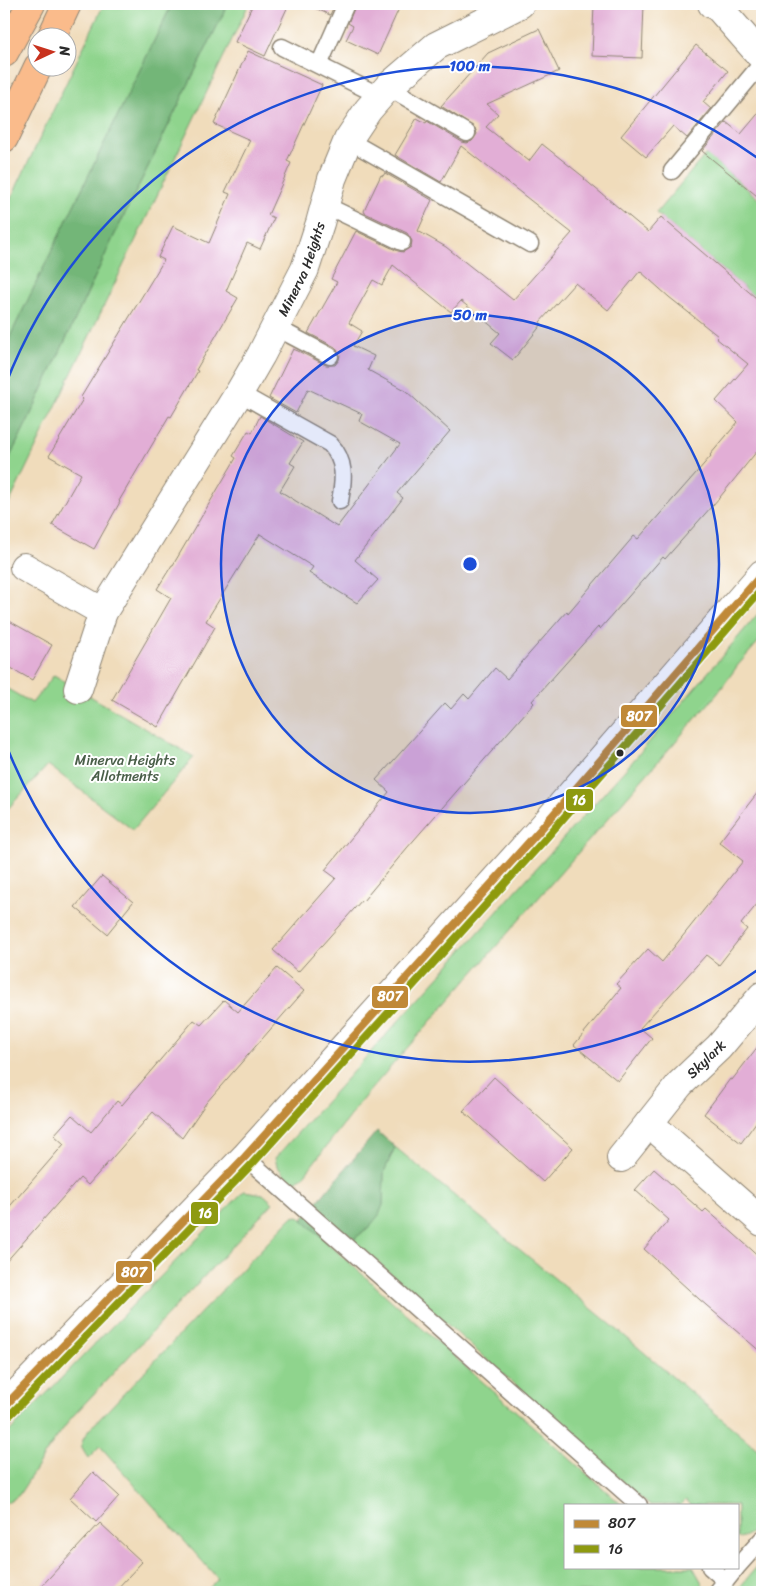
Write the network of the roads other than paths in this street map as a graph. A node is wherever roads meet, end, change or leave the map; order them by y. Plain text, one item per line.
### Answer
1 (31, 4) edge
2 (67, 4) edge
3 (346, 4) edge
4 (520, 4) edge
5 (712, 4) edge
6 (56, 28) edge
7 (282, 47) dead end
8 (4, 53) edge
9 (761, 55) edge
10 (319, 65) junction
11 (33, 78) edge
12 (384, 91) junction
13 (467, 134) dead end
14 (4, 138) edge
15 (348, 140) junction
16 (672, 171) dead end
17 (325, 205) junction
18 (402, 242) dead end
19 (530, 244) dead end
20 (275, 327) junction
21 (330, 356) dead end
22 (239, 393) junction
23 (340, 501) dead end
24 (24, 567) dead end
25 (762, 574) edge
26 (103, 612) junction
27 (78, 689) dead end
28 (762, 996) edge
29 (649, 1123) junction
30 (244, 1156) junction
31 (621, 1158) dead end
32 (762, 1222) edge
33 (4, 1406) edge
34 (638, 1504) edge
35 (762, 1539) edge
36 (738, 1566) edge
37 (711, 1568) edge
38 (736, 1568) edge
39 (721, 1587) edge

1 - 8 highway
2 - 6 highway
3 - 10 lane
4 - 12 street, Minerva Heights
5 - 9 street
7 - 10 lane
9 - 16 lane
10 - 12 lane
11 - 14 highway
12 - 13 lane
12 - 15 street, Minerva Heights
15 - 17 street, Minerva Heights
15 - 19 lane
17 - 18 lane
17 - 20 street, Minerva Heights
20 - 21 lane
20 - 22 street, Minerva Heights
22 - 23 lane
22 - 26 street, Minerva Heights
24 - 26 street
25 - 30 street
26 - 27 street, Minerva Heights
28 - 29 street, Skylark
29 - 31 street, Skylark
29 - 32 street
30 - 33 street
30 - 34 lane
35 - 36 lane
37 - 39 lane
38 - 39 lane

